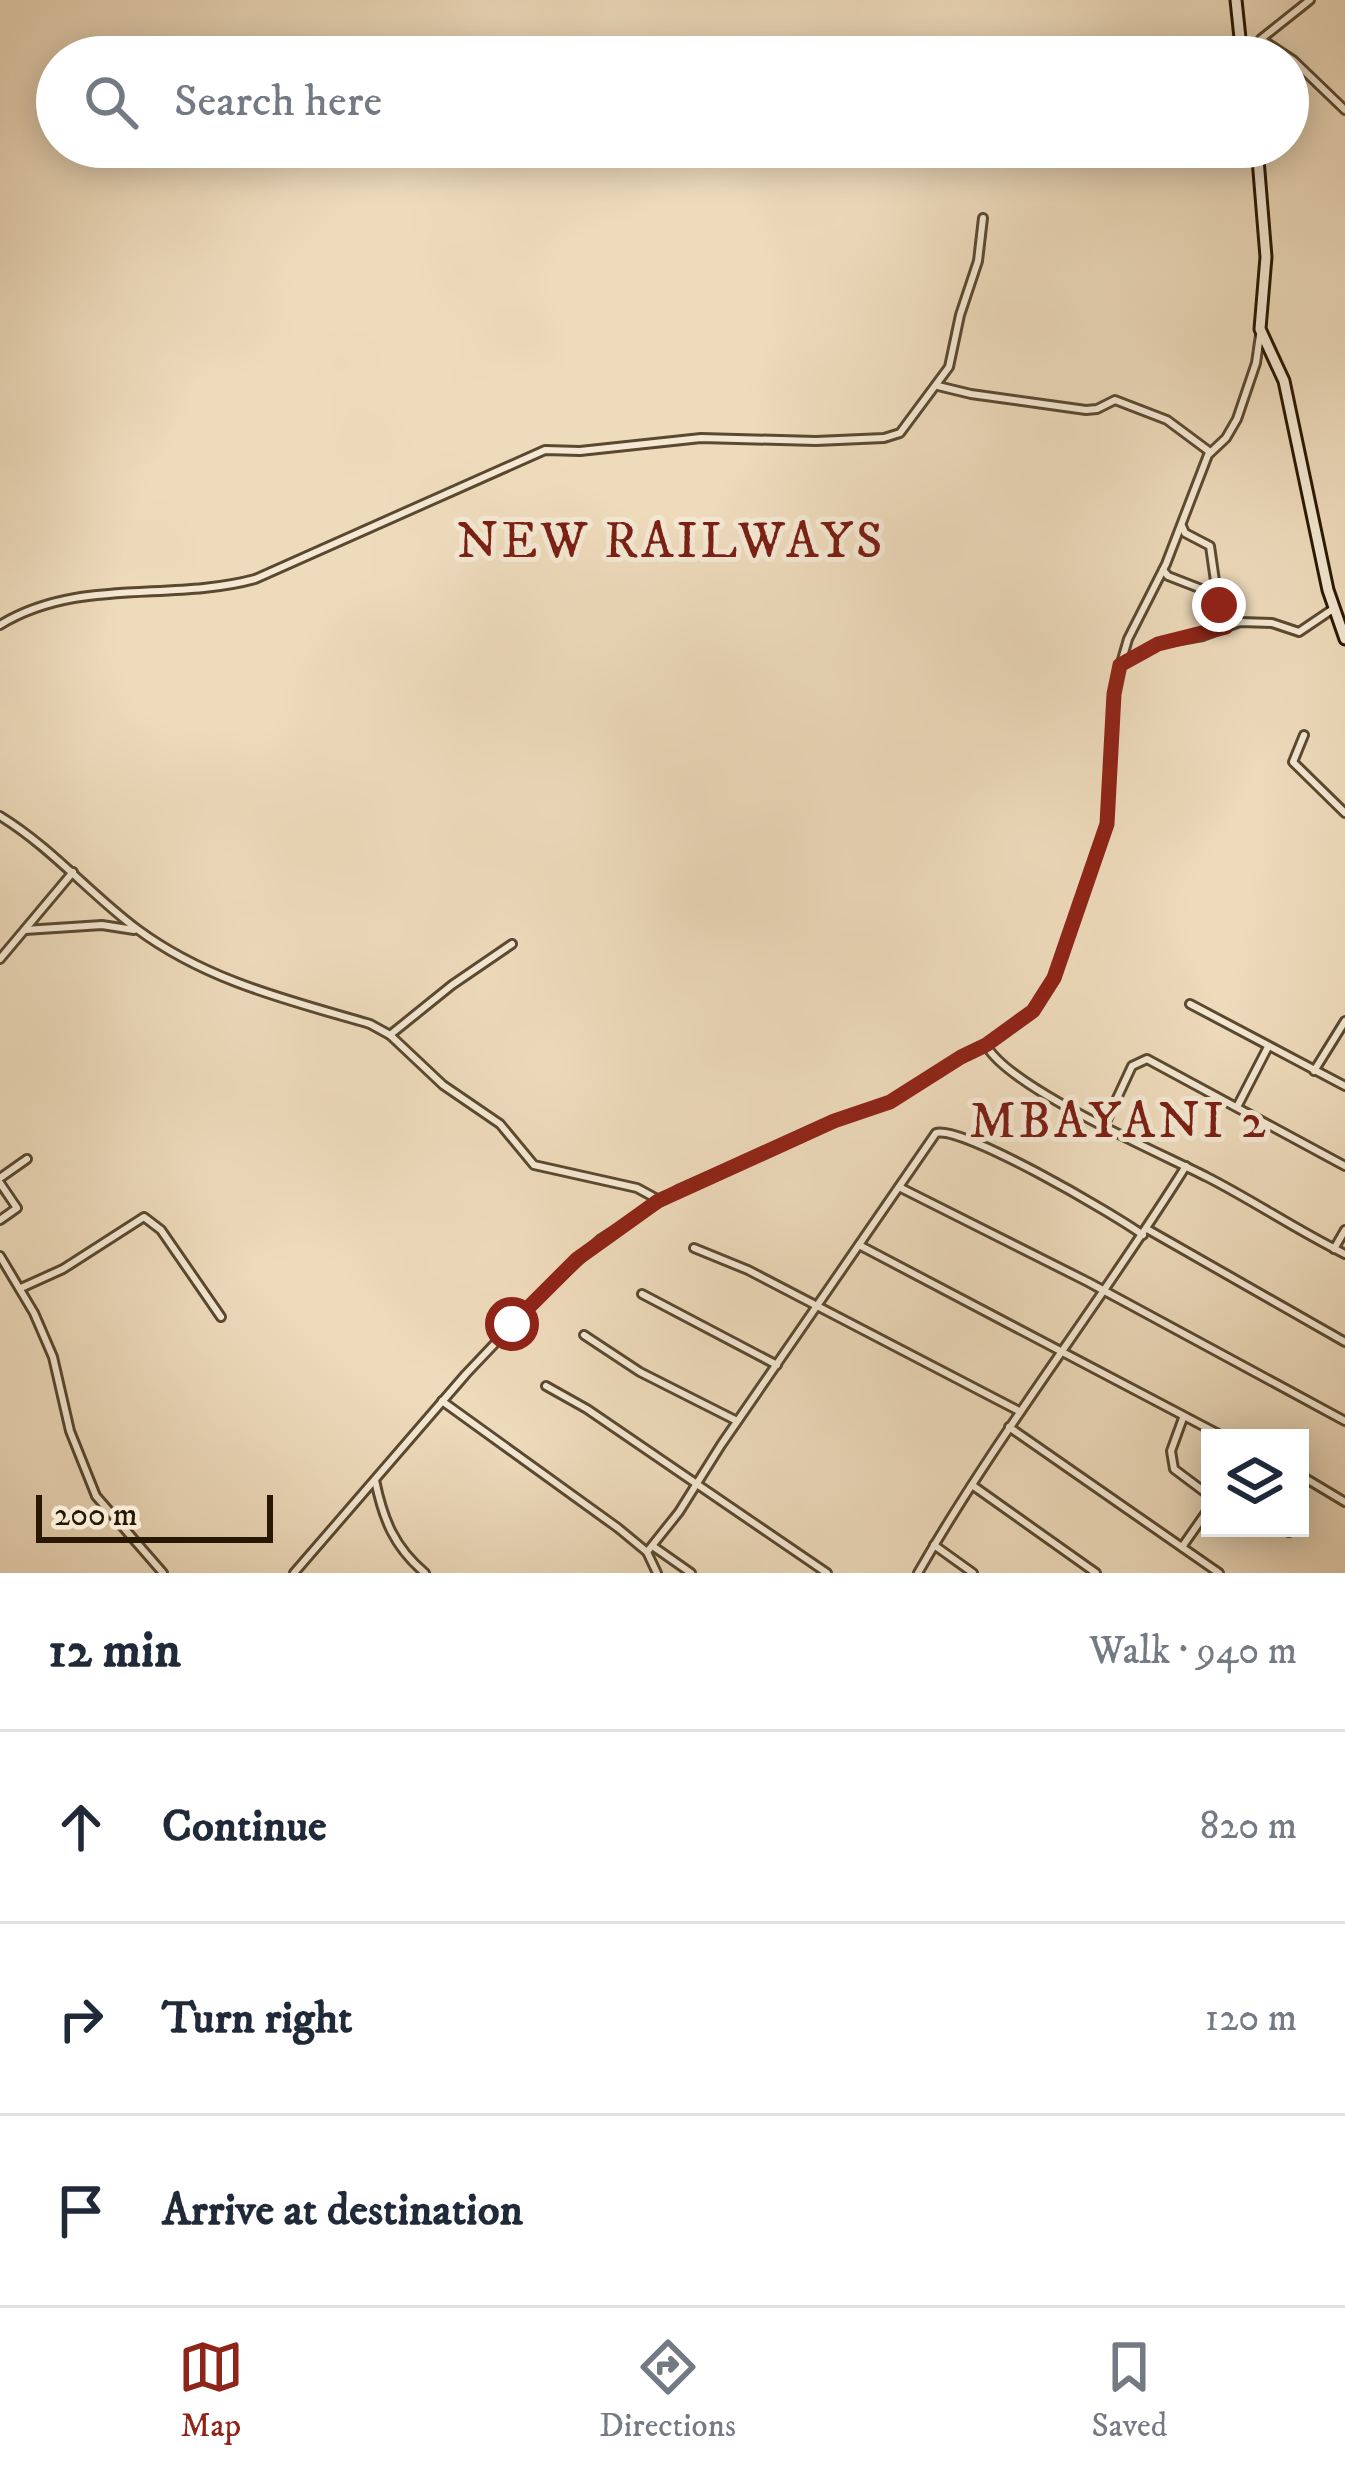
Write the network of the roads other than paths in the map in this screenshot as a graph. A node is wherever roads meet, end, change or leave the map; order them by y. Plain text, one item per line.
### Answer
1 (1236, 0) edge
2 (1310, 0) edge
3 (1240, 36) edge
4 (1265, 36) edge
5 (1309, 74) edge
6 (1345, 110) edge
7 (1258, 168) edge
8 (983, 218) dead end
9 (1260, 329) junction
10 (938, 386) junction
11 (1210, 452) junction
12 (1182, 525) junction
13 (1163, 570) junction
14 (1217, 596) junction
15 (1334, 609) junction
16 (0, 625) edge
17 (1226, 627) junction
18 (1345, 639) edge
19 (1120, 665) junction
20 (1304, 734) dead end
21 (1345, 813) edge
22 (0, 816) edge
23 (73, 872) junction
24 (25, 930) junction
25 (140, 931) junction
26 (512, 944) dead end
27 (0, 959) edge
28 (1190, 1004) dead end
29 (1345, 1021) edge
30 (390, 1035) junction
31 (986, 1045) junction
32 (1268, 1047) junction
33 (1314, 1070) junction
34 (1345, 1086) edge
35 (1237, 1107) junction
36 (1105, 1124) junction
37 (26, 1159) dead end
38 (1186, 1166) junction
39 (1345, 1166) edge
40 (0, 1180) edge
41 (899, 1187) junction
42 (658, 1201) junction
43 (0, 1220) edge
44 (1345, 1230) edge
45 (1145, 1232) junction
46 (859, 1245) junction
47 (694, 1248) dead end
48 (1334, 1249) junction
49 (1345, 1254) edge
50 (0, 1256) edge
51 (20, 1288) junction
52 (1104, 1290) junction
53 (642, 1294) dead end
54 (816, 1306) junction
55 (221, 1317) dead end
56 (584, 1335) dead end
57 (1345, 1342) edge
58 (1061, 1350) junction
59 (777, 1365) junction
60 (546, 1386) dead end
61 (442, 1401) junction
62 (1019, 1411) junction
63 (1184, 1417) junction
64 (737, 1421) junction
65 (1345, 1421) edge
66 (1009, 1426) junction
67 (1208, 1429) edge
68 (375, 1480) junction
69 (1309, 1480) edge
70 (697, 1484) junction
71 (972, 1485) junction
72 (1201, 1489) edge
73 (1345, 1502) edge
74 (1201, 1521) edge
75 (934, 1545) junction
76 (1182, 1547) junction
77 (650, 1549) junction
78 (163, 1573) edge
79 (294, 1573) edge
80 (425, 1573) edge
81 (657, 1573) edge
82 (691, 1573) edge
83 (827, 1573) edge
84 (918, 1573) edge
85 (973, 1573) edge
86 (1096, 1573) edge
87 (1219, 1573) edge

1 - 3 street
2 - 4 street
5 - 6 street
7 - 9 street
8 - 10 street
9 - 11 street
9 - 15 street
10 - 11 street
10 - 16 street
11 - 12 street
12 - 13 street
12 - 14 street
13 - 14 street
13 - 19 street
14 - 17 street
15 - 17 street
15 - 18 street
17 - 19 street
19 - 31 street
20 - 21 street
22 - 23 street
23 - 24 street
23 - 25 street
24 - 25 street
24 - 27 street
25 - 30 street
26 - 30 street
28 - 32 street
29 - 33 street
30 - 42 street
31 - 36 street
31 - 42 street
32 - 33 street
32 - 35 street
33 - 34 street
35 - 36 street
35 - 39 street
36 - 38 street
37 - 40 street
38 - 45 street
38 - 48 street
40 - 43 street
41 - 45 street
41 - 46 street
41 - 52 street
42 - 61 street
44 - 48 street
45 - 52 street
45 - 57 street
46 - 54 street
46 - 58 street
47 - 54 street
48 - 49 street
50 - 51 street
51 - 55 street
51 - 78 street
52 - 58 street
52 - 65 street
53 - 59 street
54 - 59 street
54 - 62 street
56 - 64 street
58 - 62 street
58 - 63 street
59 - 64 street
60 - 70 street
61 - 68 street
61 - 77 street
62 - 66 street
63 - 67 street
63 - 72 street
64 - 70 street
66 - 71 street
66 - 76 street
68 - 79 street
68 - 80 street
69 - 73 street
70 - 77 street
70 - 83 street
71 - 75 street
71 - 86 street
74 - 76 street
75 - 84 street
75 - 85 street
76 - 87 street
77 - 81 street
77 - 82 street

